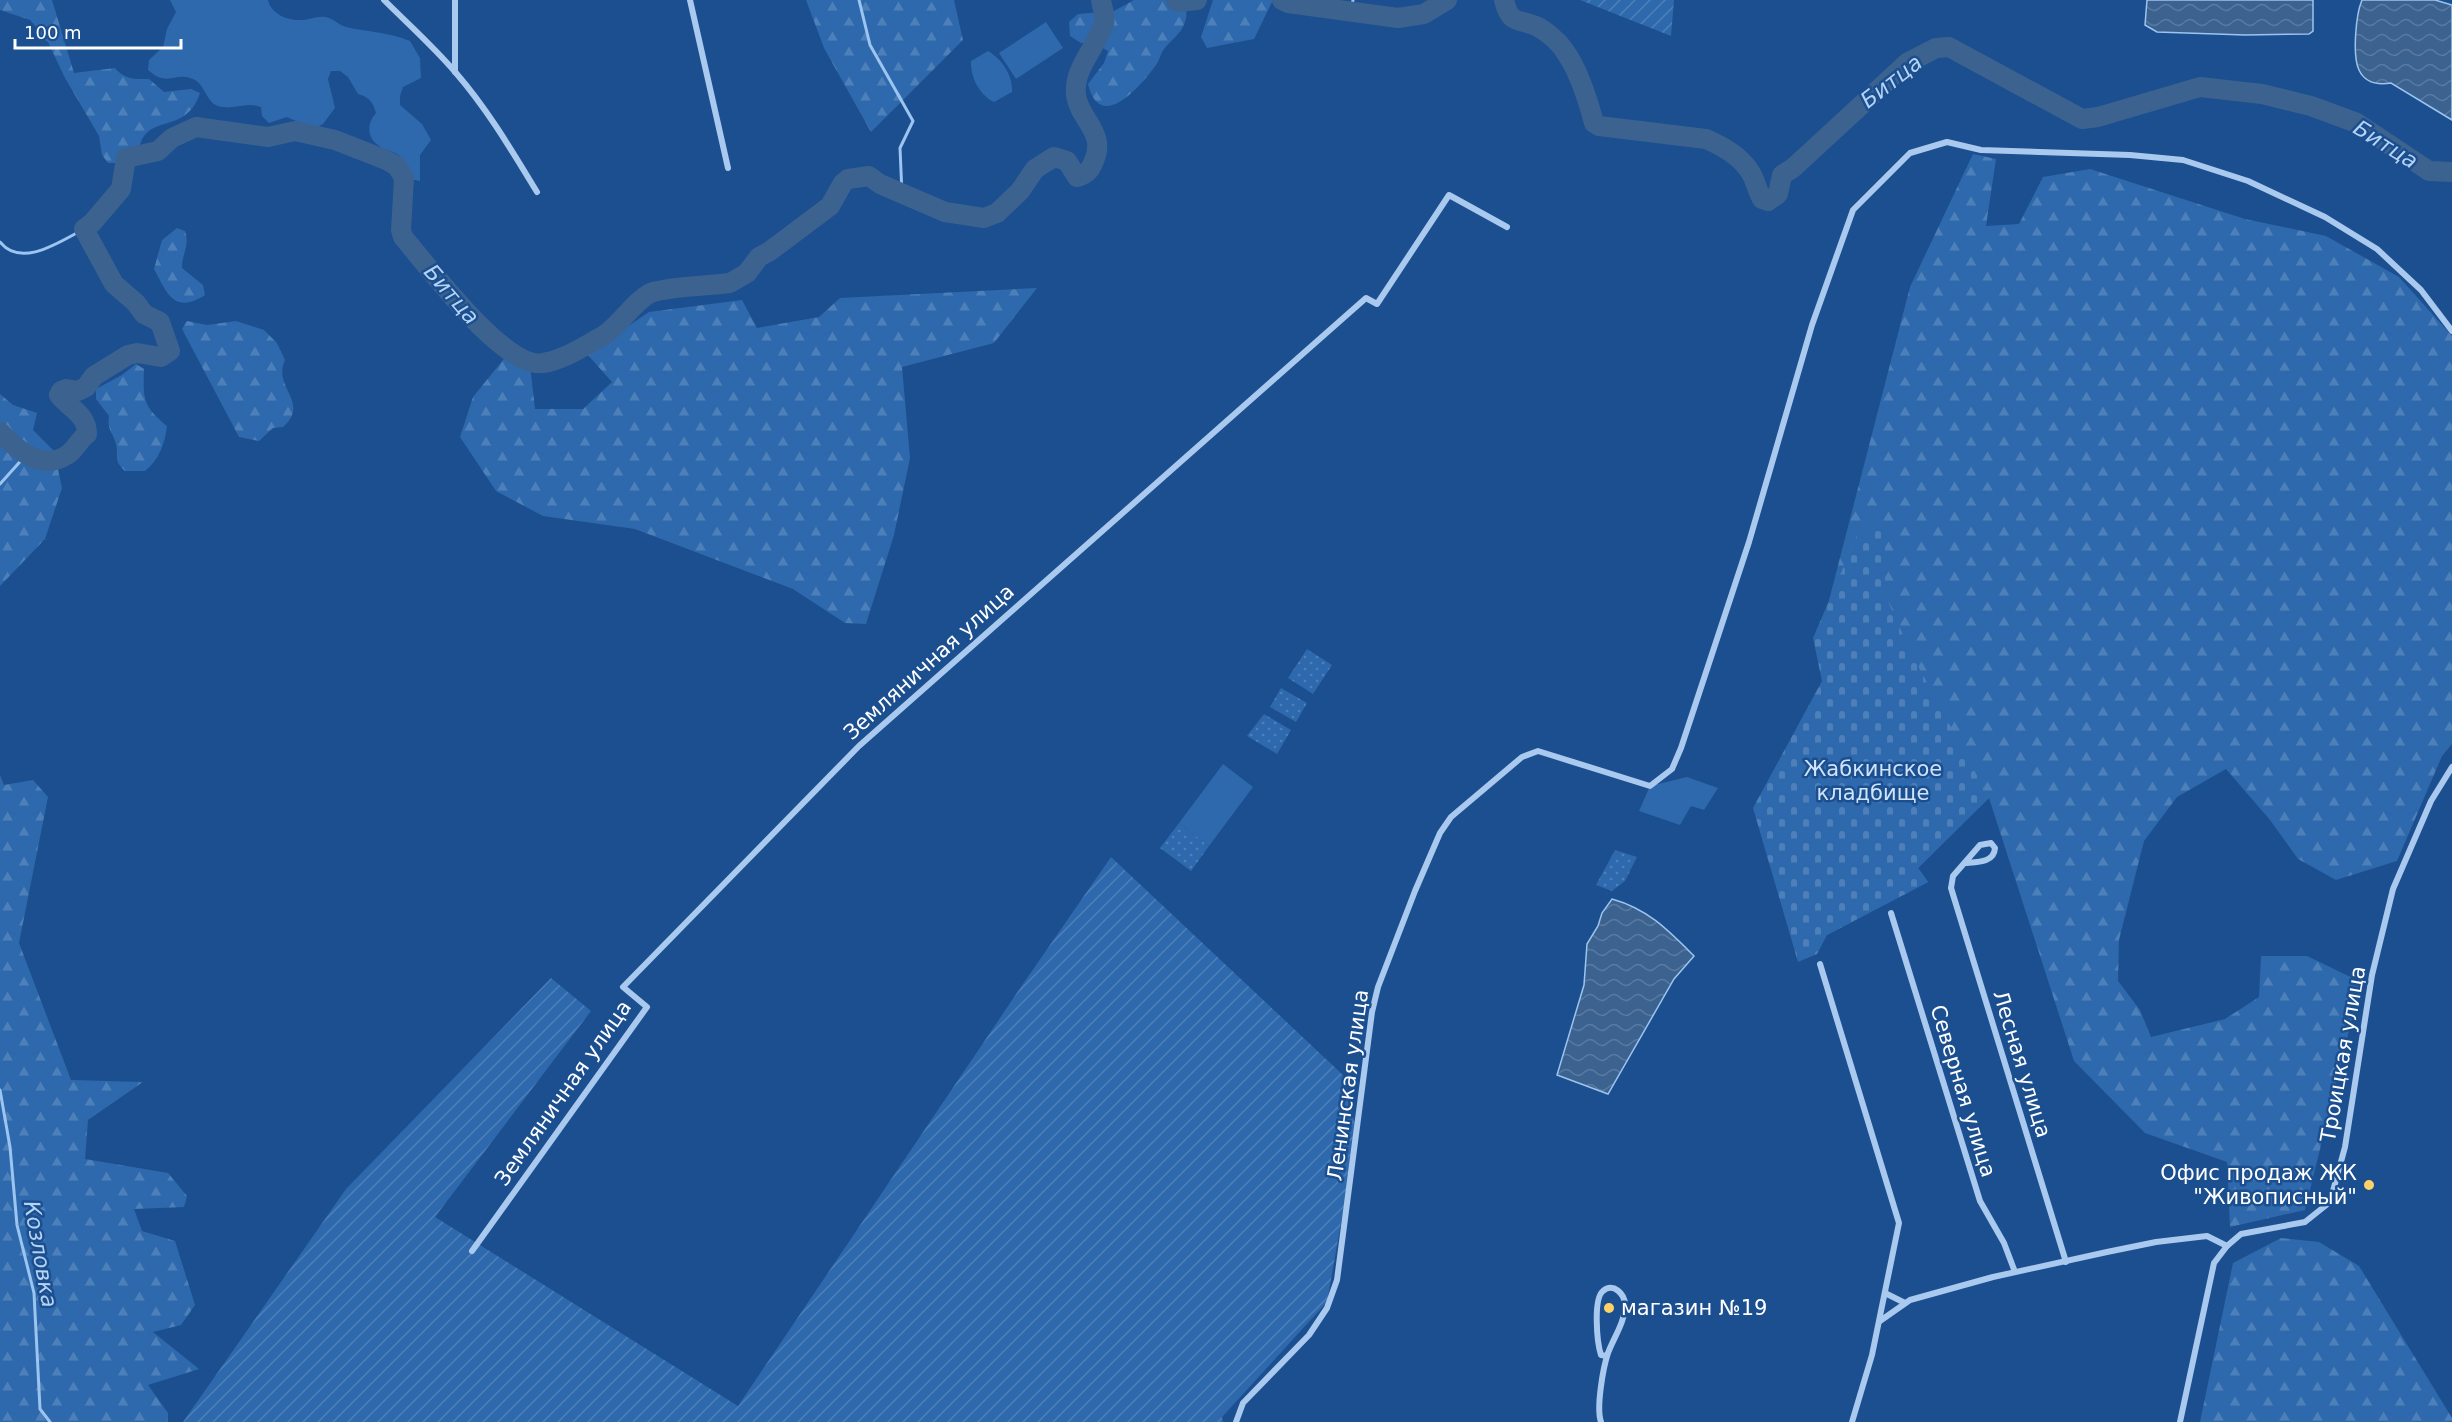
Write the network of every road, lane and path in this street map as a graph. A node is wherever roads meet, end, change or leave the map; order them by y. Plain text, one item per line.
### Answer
1 (384, 0) edge
2 (455, 0) edge
3 (690, 0) edge
4 (455, 72) junction
5 (728, 168) dead end
6 (537, 192) dead end
7 (1507, 226) dead end
8 (2452, 331) edge
9 (2452, 767) edge
10 (1965, 863) junction
11 (1891, 914) dead end
12 (1820, 964) dead end
13 (2227, 1246) junction
14 (472, 1251) dead end
15 (2066, 1262) junction
16 (2015, 1272) junction
17 (1885, 1293) junction
18 (1905, 1303) junction
19 (1879, 1321) junction
20 (1607, 1356) junction
21 (1236, 1422) edge
22 (1601, 1422) edge
23 (1852, 1422) edge
24 (2180, 1422) edge

1 - 4 street
2 - 4 street
3 - 5 street
4 - 6 street
7 - 14 street, Земляничная улица
8 - 21 street, Ленинская улица
9 - 13 street, Троицкая улица
10 - 10 street
10 - 15 street, Лесная улица
11 - 16 street, Северная улица
12 - 17 street
13 - 15 street
13 - 24 street
15 - 16 street
16 - 18 street
17 - 18 street
17 - 19 street
18 - 19 street
19 - 23 street
20 - 20 street
20 - 22 street

